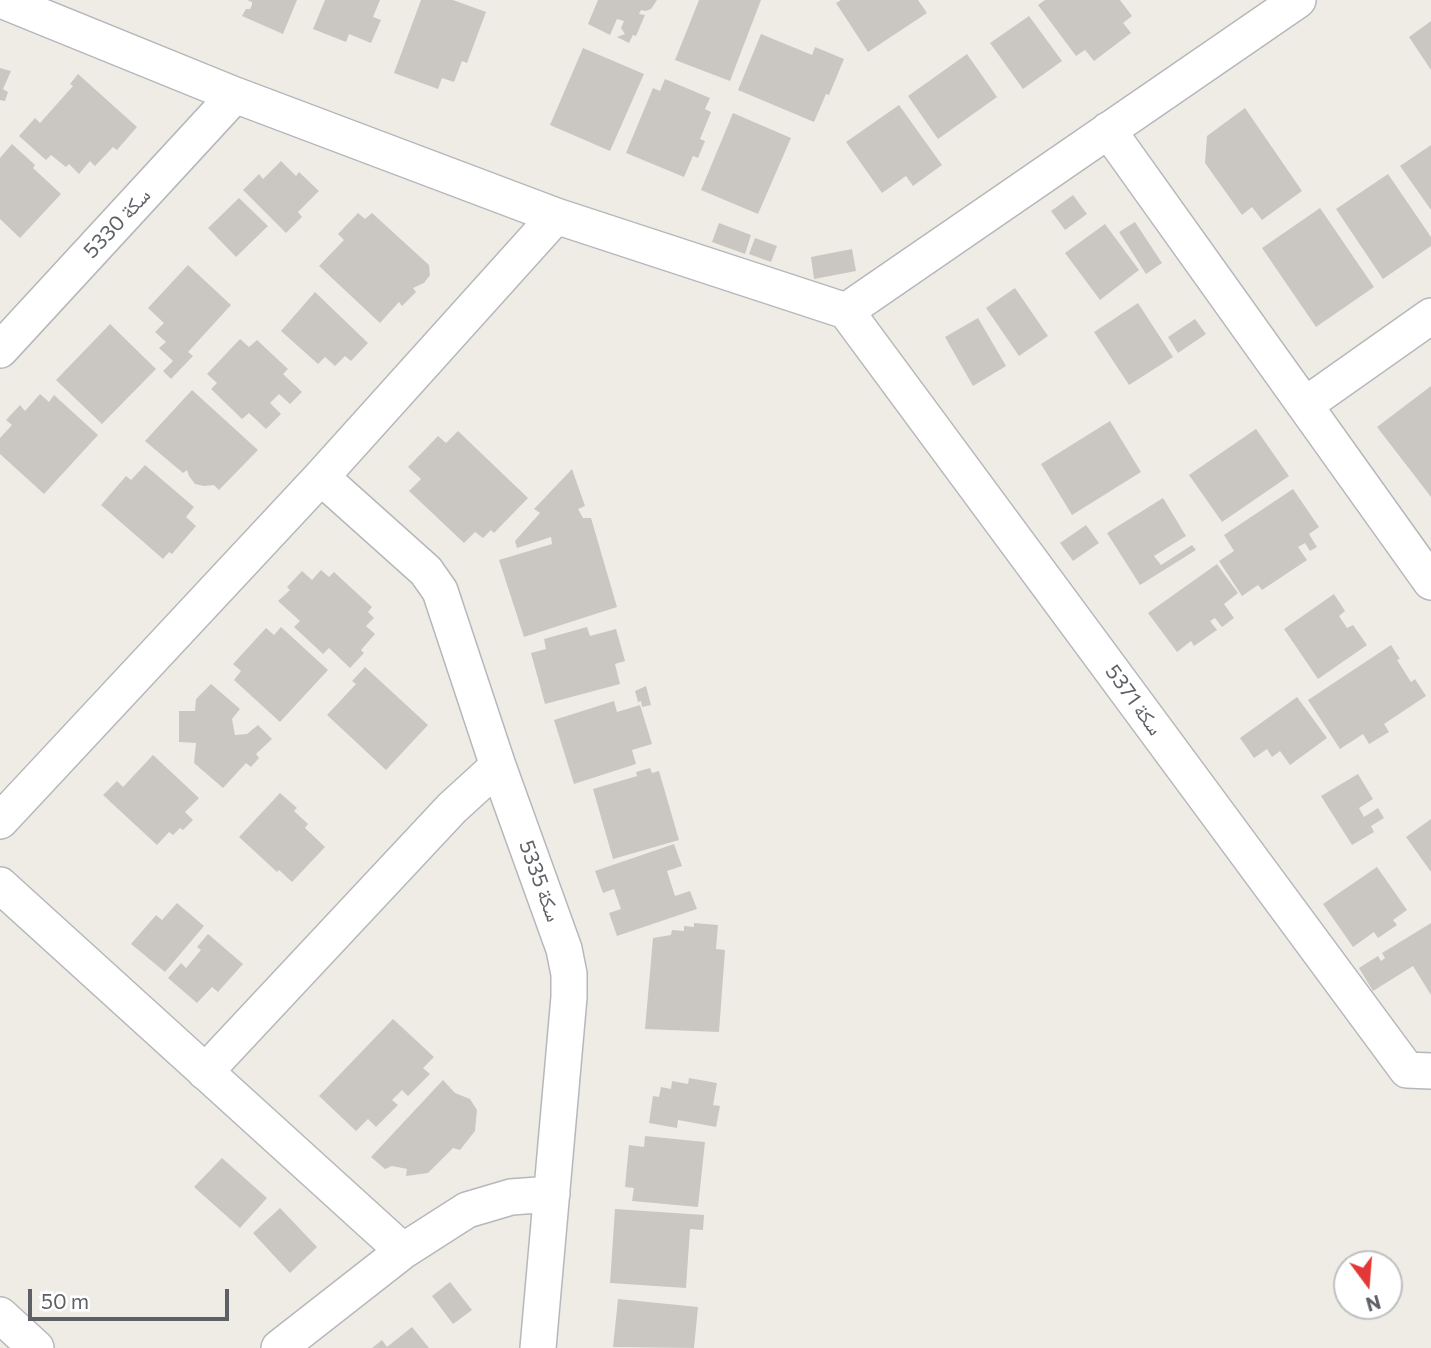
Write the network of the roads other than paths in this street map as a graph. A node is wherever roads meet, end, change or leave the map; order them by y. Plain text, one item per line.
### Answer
1 (1, 0) edge
2 (1298, 0) edge
3 (235, 95) junction
4 (1108, 130) junction
5 (556, 216) junction
6 (846, 311) junction
7 (1431, 316) edge
8 (0, 350) edge
9 (1305, 405) junction
10 (321, 477) junction
11 (1431, 582) edge
12 (498, 766) junction
13 (0, 821) edge
14 (0, 885) edge
15 (1431, 1071) edge
16 (205, 1072) junction
17 (551, 1194) junction
18 (403, 1251) junction
19 (0, 1315) edge
20 (36, 1348) edge
21 (279, 1348) edge
22 (538, 1348) edge

1 - 3 street
2 - 4 street
3 - 5 street
3 - 8 street, سكة 5330
4 - 6 street
4 - 9 street
5 - 6 street
5 - 10 street
6 - 15 street, سكة 5371
7 - 9 street
9 - 11 street
10 - 12 street, سكة 5335
10 - 13 street
12 - 16 street
12 - 17 street, سكة 5335
14 - 16 street
16 - 18 street
17 - 18 street
17 - 22 street, سكة 5335
18 - 21 street
19 - 20 street

